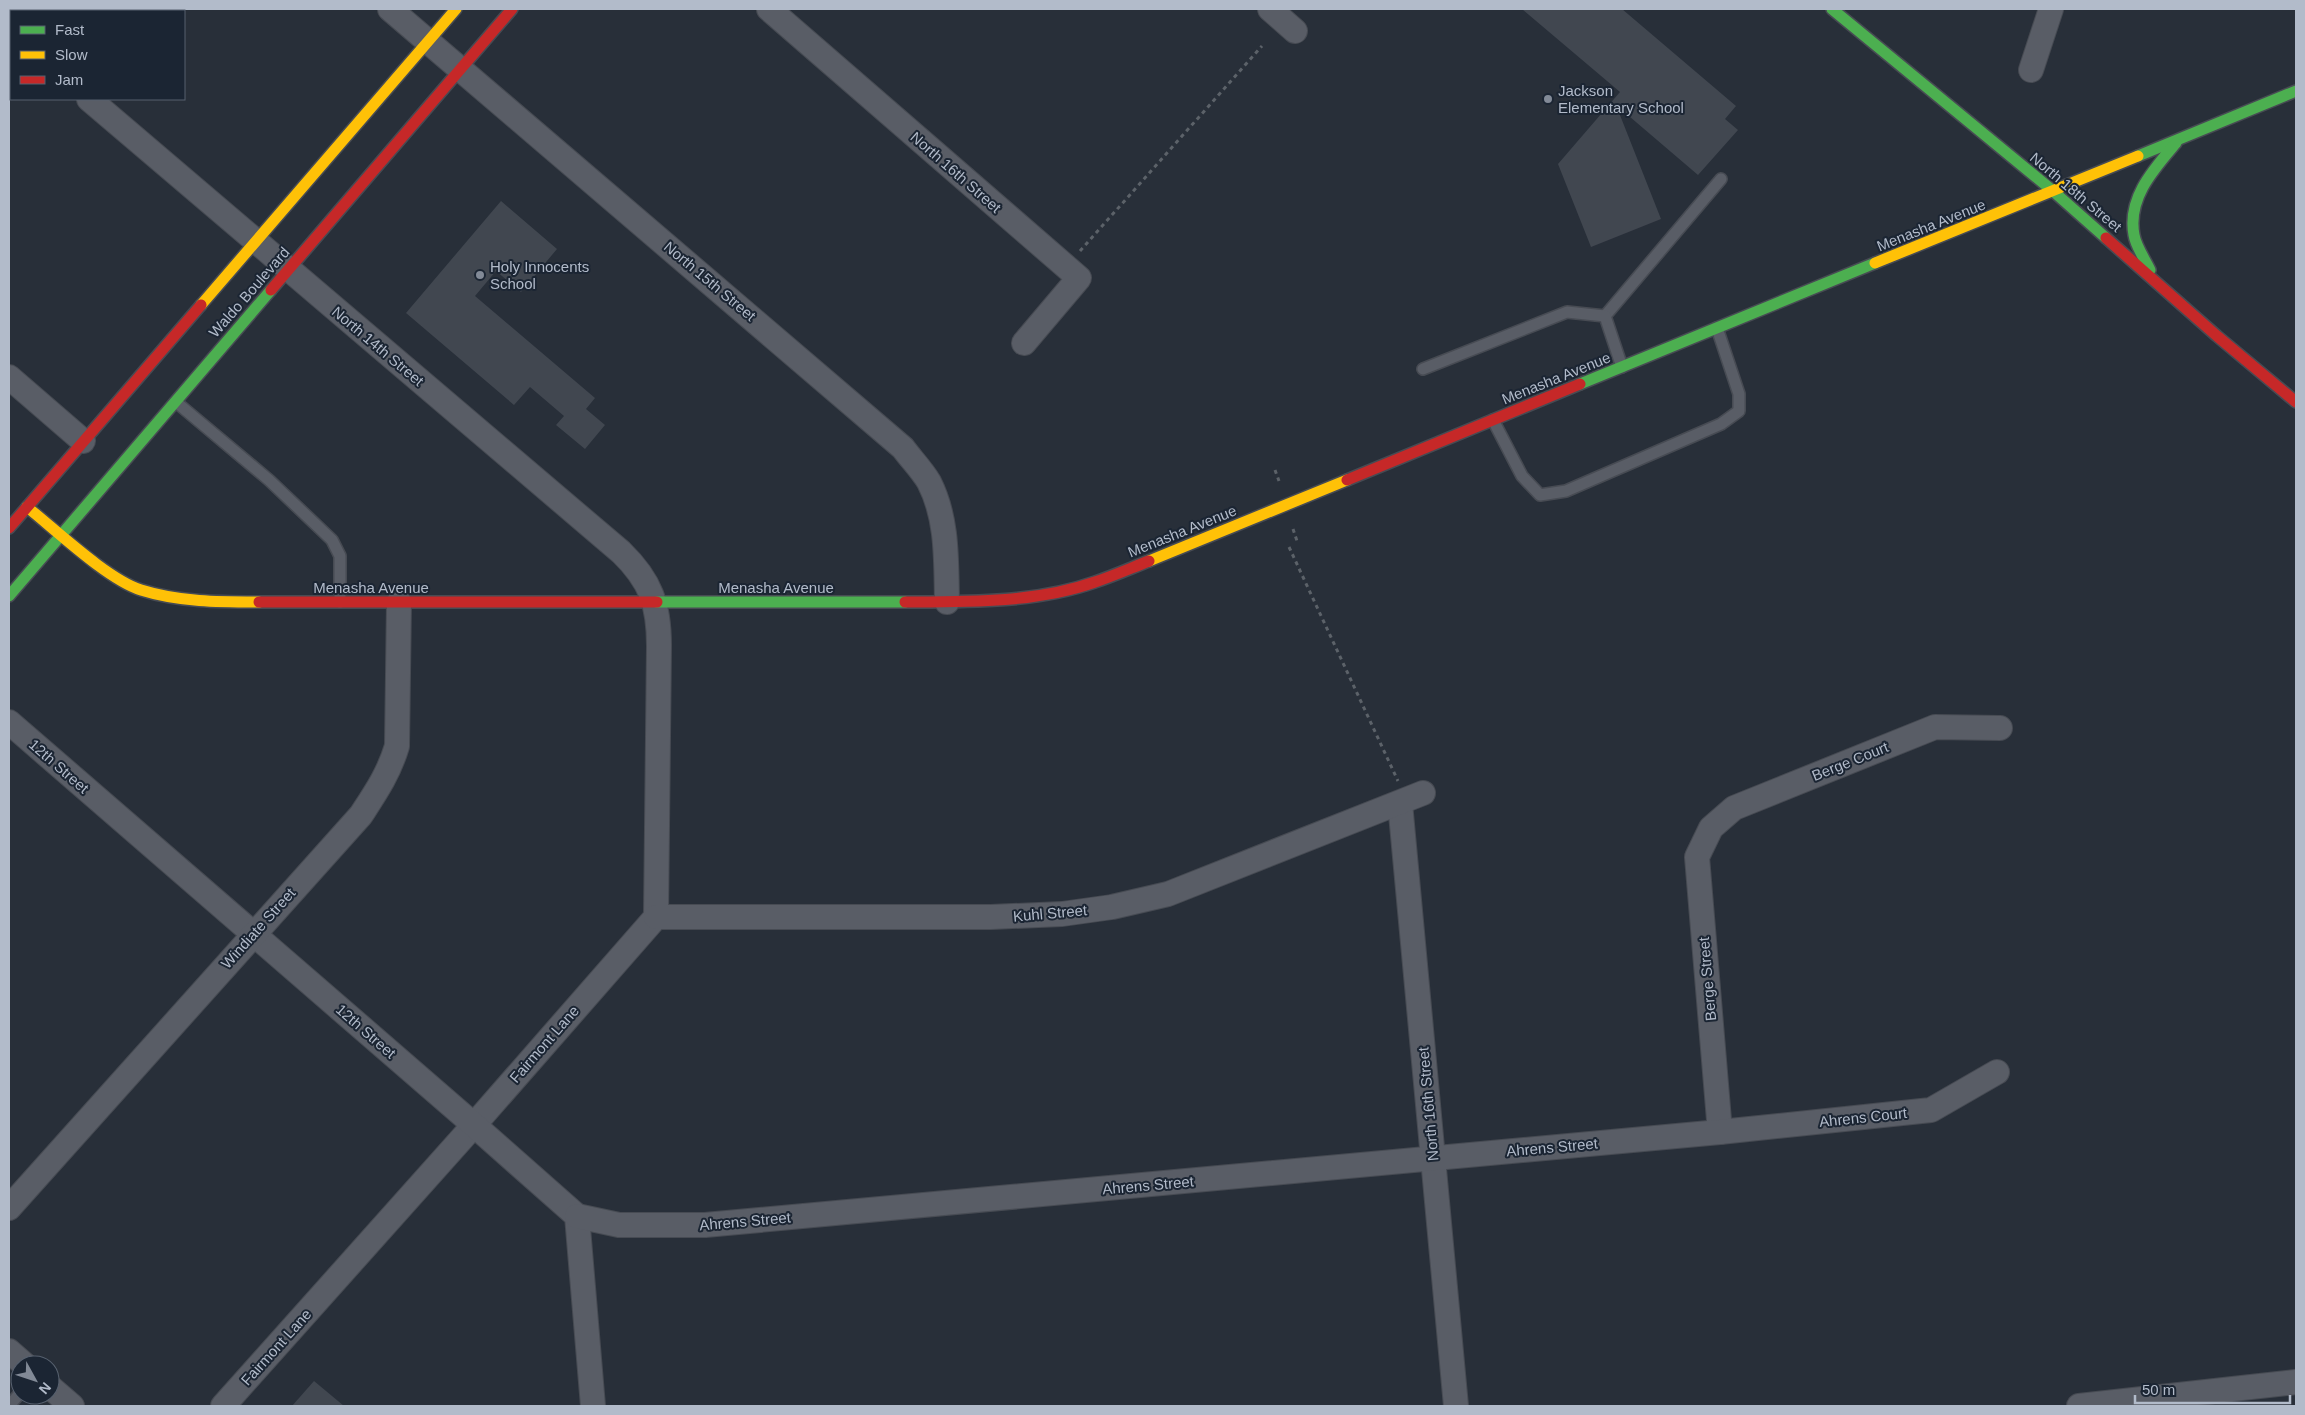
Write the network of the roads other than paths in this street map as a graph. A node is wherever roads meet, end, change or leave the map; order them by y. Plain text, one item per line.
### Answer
1 (390, 9) edge
2 (456, 9) edge
3 (512, 9) edge
4 (769, 9) edge
5 (1270, 9) edge
6 (1832, 9) edge
7 (2050, 9) edge
8 (1295, 31) dead end
9 (428, 41) junction
10 (460, 68) junction
11 (2031, 70) dead end
12 (2296, 91) edge
13 (90, 100) edge
14 (2179, 140) junction
15 (1721, 179) dead end
16 (2053, 191) junction
17 (255, 241) junction
18 (288, 270) junction
19 (2154, 278) junction
20 (1605, 316) junction
21 (1717, 328) junction
22 (1024, 343) dead end
23 (1622, 367) junction
24 (1423, 370) dead end
25 (9, 377) edge
26 (175, 401) junction
27 (2296, 402) edge
28 (1493, 420) junction
29 (83, 441) junction
30 (27, 507) junction
31 (9, 528) edge
32 (60, 535) junction
33 (9, 596) edge
34 (340, 602) junction
35 (399, 602) junction
36 (654, 602) junction
37 (947, 602) junction
38 (9, 722) edge
39 (2000, 728) dead end
40 (1399, 792) junction
41 (1423, 793) dead end
42 (1711, 828) joint
43 (656, 917) junction
44 (253, 934) junction
45 (1997, 1072) dead end
46 (474, 1125) junction
47 (1720, 1132) junction
48 (1433, 1158) junction
49 (9, 1208) edge
50 (577, 1216) junction
51 (2296, 1382) edge
52 (60, 1396) edge
53 (72, 1406) edge
54 (223, 1406) edge
55 (593, 1406) edge
56 (1456, 1406) edge
57 (2079, 1406) edge

1 - 9 street, North 15th Street
2 - 9 street, Waldo Boulevard
3 - 10 street, Waldo Boulevard
4 - 22 street, North 16th Street
5 - 8 street
6 - 16 street, North 18th Street
7 - 11 street
9 - 10 street, North 15th Street
9 - 17 street, Waldo Boulevard
10 - 18 street, Waldo Boulevard
10 - 37 street, North 15th Street
12 - 14 street, Menasha Avenue
13 - 17 street, North 14th Street
14 - 16 street, Menasha Avenue
14 - 19 street
15 - 20 lane
16 - 19 street, North 18th Street
16 - 21 street, Menasha Avenue
17 - 18 street, North 14th Street
17 - 29 street, Waldo Boulevard
18 - 26 street, Waldo Boulevard
18 - 36 street, North 14th Street
19 - 27 street, North 18th Street
20 - 23 lane
20 - 24 lane
21 - 23 street, Menasha Avenue
21 - 28 lane
23 - 28 street, Menasha Avenue
25 - 29 street
26 - 32 street, Waldo Boulevard
26 - 34 lane
28 - 37 street, Menasha Avenue
29 - 30 street, Waldo Boulevard
30 - 31 street, Waldo Boulevard
30 - 32 street, Menasha Avenue
32 - 33 street, Waldo Boulevard
32 - 34 street, Menasha Avenue
34 - 35 street, Menasha Avenue
35 - 36 street, Menasha Avenue
35 - 44 street, Windiate Street
36 - 37 street, Menasha Avenue
36 - 43 street
38 - 44 street, 12th Street
39 - 42 street, Berge Court
40 - 41 street, Kuhl Street
40 - 43 street, Kuhl Street
40 - 48 street, North 16th Street
42 - 47 street, Berge Street
43 - 46 street, Fairmont Lane
44 - 46 street, 12th Street
44 - 49 street, Windiate Street
45 - 47 street, Ahrens Court
46 - 50 street, 12th Street
46 - 54 street, Fairmont Lane
47 - 48 street, Ahrens Street
48 - 50 street, Ahrens Street
48 - 56 street, North 16th Street
50 - 55 street
51 - 57 street
52 - 53 street

